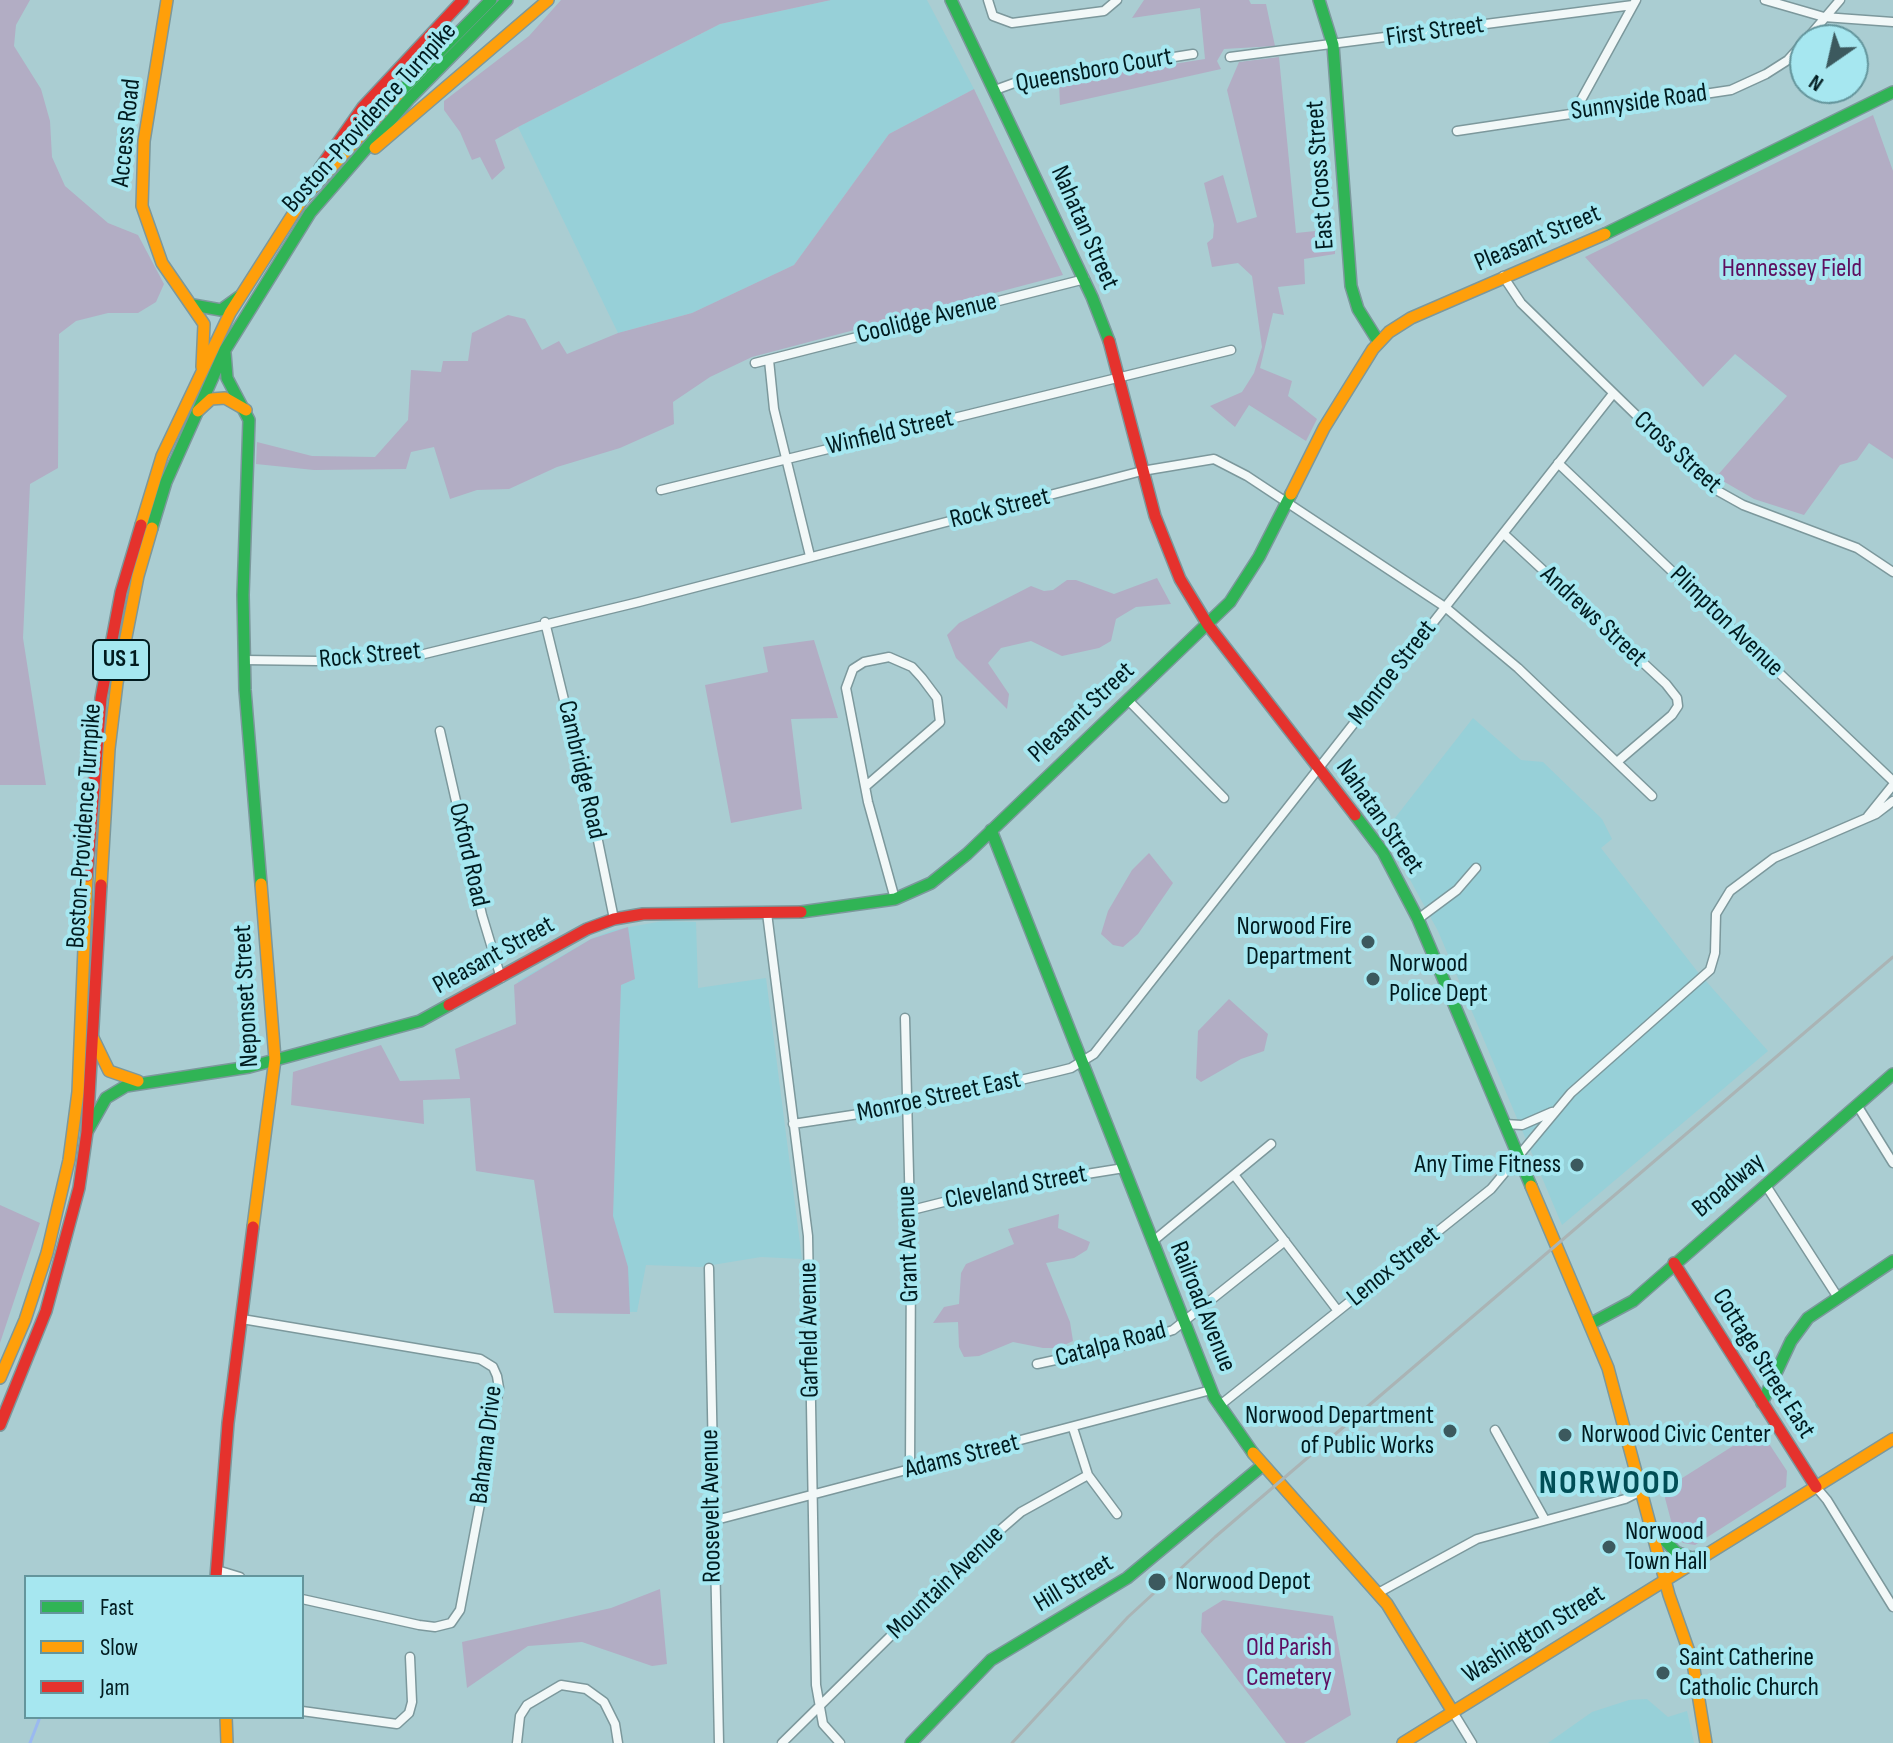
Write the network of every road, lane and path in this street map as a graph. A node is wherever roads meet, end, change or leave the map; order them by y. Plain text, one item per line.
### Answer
1 (167, 0) edge
2 (463, 0) edge
3 (491, 0) edge
4 (507, 0) edge
5 (548, 0) edge
6 (951, 0) edge
7 (988, 0) edge
8 (1117, 0) edge
9 (1319, 0) edge
10 (1765, 0) edge
11 (1840, 0) edge
12 (1634, 3) edge
13 (1824, 17) junction
14 (1893, 22) edge
15 (1818, 24) edge
16 (1333, 45) junction
17 (1193, 54) dead end
18 (1230, 57) dead end
19 (1789, 59) edge
20 (995, 90) junction
21 (1893, 92) edge
22 (1575, 111) junction
23 (1457, 131) dead end
24 (348, 169) junction
25 (302, 200) junction
26 (1503, 276) junction
27 (1085, 279) junction
28 (240, 296) junction
29 (193, 305) junction
30 (1378, 341) junction
31 (225, 350) junction
32 (1231, 350) dead end
33 (769, 360) junction
34 (755, 363) dead end
35 (202, 367) junction
36 (1119, 377) junction
37 (1612, 395) junction
38 (246, 410) junction
39 (195, 414) junction
40 (785, 458) junction
41 (1558, 463) junction
42 (1142, 471) junction
43 (661, 490) dead end
44 (1287, 502) junction
45 (1504, 534) junction
46 (810, 556) junction
47 (1893, 572) edge
48 (1445, 607) junction
49 (545, 622) junction
50 (1208, 625) junction
51 (244, 660) junction
52 (1128, 700) junction
53 (440, 731) dead end
54 (1617, 762) junction
55 (1319, 768) junction
56 (1893, 783) edge
57 (866, 786) junction
58 (1652, 796) dead end
59 (1224, 798) dead end
60 (1893, 801) edge
61 (1867, 817) junction
62 (991, 830) junction
63 (1476, 868) dead end
64 (895, 899) junction
65 (767, 913) junction
66 (614, 919) junction
67 (1418, 919) junction
68 (501, 978) junction
69 (905, 1018) dead end
70 (93, 1038) junction
71 (275, 1059) junction
72 (1083, 1062) junction
73 (1893, 1074) edge
74 (139, 1082) junction
75 (1857, 1105) junction
76 (905, 1107) junction
77 (1553, 1112) junction
78 (793, 1124) junction
79 (1505, 1124) junction
80 (87, 1132) junction
81 (1271, 1144) dead end
82 (1519, 1155) junction
83 (1893, 1163) edge
84 (1124, 1168) junction
85 (1235, 1176) junction
86 (1765, 1184) junction
87 (908, 1211) junction
88 (1285, 1241) junction
89 (1152, 1242) junction
90 (1893, 1261) edge
91 (1674, 1263) junction
92 (709, 1268) dead end
93 (1837, 1296) junction
94 (1338, 1311) junction
95 (242, 1319) junction
96 (1183, 1324) junction
97 (1590, 1324) junction
98 (1037, 1364) dead end
99 (0, 1378) edge
100 (1211, 1390) junction
101 (1762, 1403) junction
102 (1219, 1406) junction
103 (0, 1425) edge
104 (1073, 1428) junction
105 (1495, 1430) dead end
106 (1893, 1439) edge
107 (1263, 1465) junction
108 (910, 1470) junction
109 (1088, 1475) junction
110 (1816, 1487) junction
111 (1643, 1490) junction
112 (813, 1496) junction
113 (1117, 1514) dead end
114 (1545, 1520) junction
115 (712, 1521) junction
116 (1652, 1524) junction
117 (1705, 1556) junction
118 (216, 1574) edge
119 (1665, 1580) junction
120 (1378, 1593) junction
121 (304, 1599) edge
122 (1893, 1607) edge
123 (410, 1657) dead end
124 (819, 1707) junction
125 (304, 1711) edge
126 (1453, 1712) junction
127 (226, 1719) edge
128 (227, 1743) edge
129 (517, 1743) edge
130 (618, 1743) edge
131 (719, 1743) edge
132 (782, 1743) edge
133 (840, 1743) edge
134 (911, 1743) edge
135 (1403, 1743) edge
136 (1472, 1743) edge
137 (1706, 1743) edge

1 - 29 street, Access Road
2 - 25 street
3 - 25 street, Boston-Providence Turnpike / US 1
4 - 24 street, Boston-Providence Turnpike / US 1
5 - 24 street
6 - 20 street, Nahatan Street
7 - 8 street
9 - 16 street, East Cross Street
10 - 13 street
11 - 13 street, Sunnyside Road
12 - 16 street, First Street
12 - 22 street
13 - 14 street
13 - 15 street, Sunnyside Road
16 - 18 street, First Street
16 - 30 street, East Cross Street
17 - 20 street, Queensboro Court
19 - 22 street, Sunnyside Road
20 - 27 street, Nahatan Street
21 - 26 street, Pleasant Street
22 - 23 street, Sunnyside Road
24 - 31 street, Boston-Providence Turnpike / US 1
25 - 28 street, Boston-Providence Turnpike / US 1
26 - 30 street, Pleasant Street
26 - 37 street, Cross Street
27 - 33 street, Coolidge Avenue
27 - 36 street, Nahatan Street
28 - 29 street
28 - 35 street, Boston-Providence Turnpike / US 1
29 - 35 street, Access Road
30 - 44 street, Pleasant Street
31 - 38 street, Neponset Street
31 - 39 street, Boston-Providence Turnpike / US 1
32 - 36 street, Winfield Street
33 - 34 street, Coolidge Avenue
33 - 40 street
35 - 99 street, Boston-Providence Turnpike / US 1
36 - 40 street, Winfield Street
36 - 42 street, Nahatan Street
37 - 41 street, Monroe Street
37 - 47 street, Cross Street
38 - 39 street
38 - 51 street, Neponset Street
39 - 70 street, Boston-Providence Turnpike / US 1
40 - 43 street, Winfield Street
40 - 46 street
41 - 45 street, Monroe Street
41 - 56 street, Plimpton Avenue
42 - 44 street, Rock Street
42 - 46 street, Rock Street
42 - 50 street, Nahatan Street
44 - 48 street, Rock Street
44 - 50 street, Pleasant Street
45 - 48 street, Monroe Street
45 - 54 street, Andrews Street
46 - 49 street, Rock Street
48 - 54 street, Rock Street
48 - 55 street, Monroe Street
49 - 51 street, Rock Street
49 - 66 street, Cambridge Road
50 - 52 street, Pleasant Street
50 - 55 street, Nahatan Street
51 - 71 street, Neponset Street
52 - 59 street
52 - 62 street, Pleasant Street
53 - 68 street, Oxford Road
54 - 58 street, Rock Street
55 - 67 street, Nahatan Street
55 - 72 street, Monroe Street
56 - 61 street
57 - 57 street
57 - 64 street
60 - 61 street, Lenox Street
61 - 77 street, Lenox Street
62 - 64 street, Pleasant Street
62 - 72 street, Railroad Avenue
63 - 67 street
64 - 65 street, Pleasant Street
65 - 66 street, Pleasant Street
65 - 78 street, Garfield Avenue
66 - 68 street, Pleasant Street
67 - 79 street, Nahatan Street
68 - 71 street, Pleasant Street
69 - 76 street, Grant Avenue
70 - 74 street
70 - 80 street, Boston-Providence Turnpike / US 1
71 - 74 street, Pleasant Street
71 - 95 street, Neponset Street
72 - 76 street, Monroe Street East
72 - 84 street, Railroad Avenue
73 - 75 street, Broadway
74 - 80 street, Pleasant Street
75 - 83 street
75 - 86 street, Broadway
76 - 78 street, Monroe Street East
76 - 87 street, Grant Avenue
77 - 79 street, Lenox Street
77 - 82 street, Lenox Street
78 - 112 street, Garfield Avenue
79 - 82 street, Nahatan Street
80 - 103 street, Boston-Providence Turnpike / US 1
81 - 85 street
82 - 94 street, Lenox Street
82 - 97 street, Nahatan Street
84 - 87 street, Cleveland Street
84 - 89 street, Railroad Avenue
85 - 88 street
85 - 89 street
86 - 91 street, Broadway
86 - 93 street
87 - 108 street, Grant Avenue
88 - 94 street
88 - 96 street, Catalpa Road
89 - 96 street, Railroad Avenue
90 - 93 street
91 - 97 street, Broadway
91 - 101 street, Cottage Street East
92 - 115 street, Roosevelt Avenue
93 - 101 street
94 - 102 street, Lenox Street
95 - 118 street, Neponset Street
95 - 121 street, Bahama Drive
96 - 98 street, Catalpa Road
96 - 100 street, Railroad Avenue
97 - 111 street, Nahatan Street
100 - 102 street, Railroad Avenue
100 - 104 street, Adams Street
101 - 110 street, Cottage Street East
102 - 107 street, Railroad Avenue
104 - 108 street, Adams Street
104 - 109 street
105 - 114 street
106 - 110 street, Washington Street
107 - 120 street, Railroad Avenue
107 - 134 street, Hill Street
108 - 112 street, Adams Street
109 - 113 street
109 - 124 street, Mountain Avenue
110 - 117 street, Washington Street
110 - 122 street
111 - 114 street
111 - 116 street, Nahatan Street
112 - 115 street, Adams Street
112 - 124 street, Garfield Avenue
114 - 120 street
115 - 131 street, Roosevelt Avenue
116 - 117 street
116 - 119 street, Nahatan Street
117 - 119 street, Washington Street
119 - 126 street, Washington Street
119 - 137 street, Nahatan Street
120 - 126 street, Railroad Avenue
123 - 125 street
124 - 132 street, Mountain Avenue
124 - 133 street, Garfield Avenue
126 - 135 street, Washington Street
126 - 136 street, Railroad Avenue
127 - 128 street
129 - 130 street

